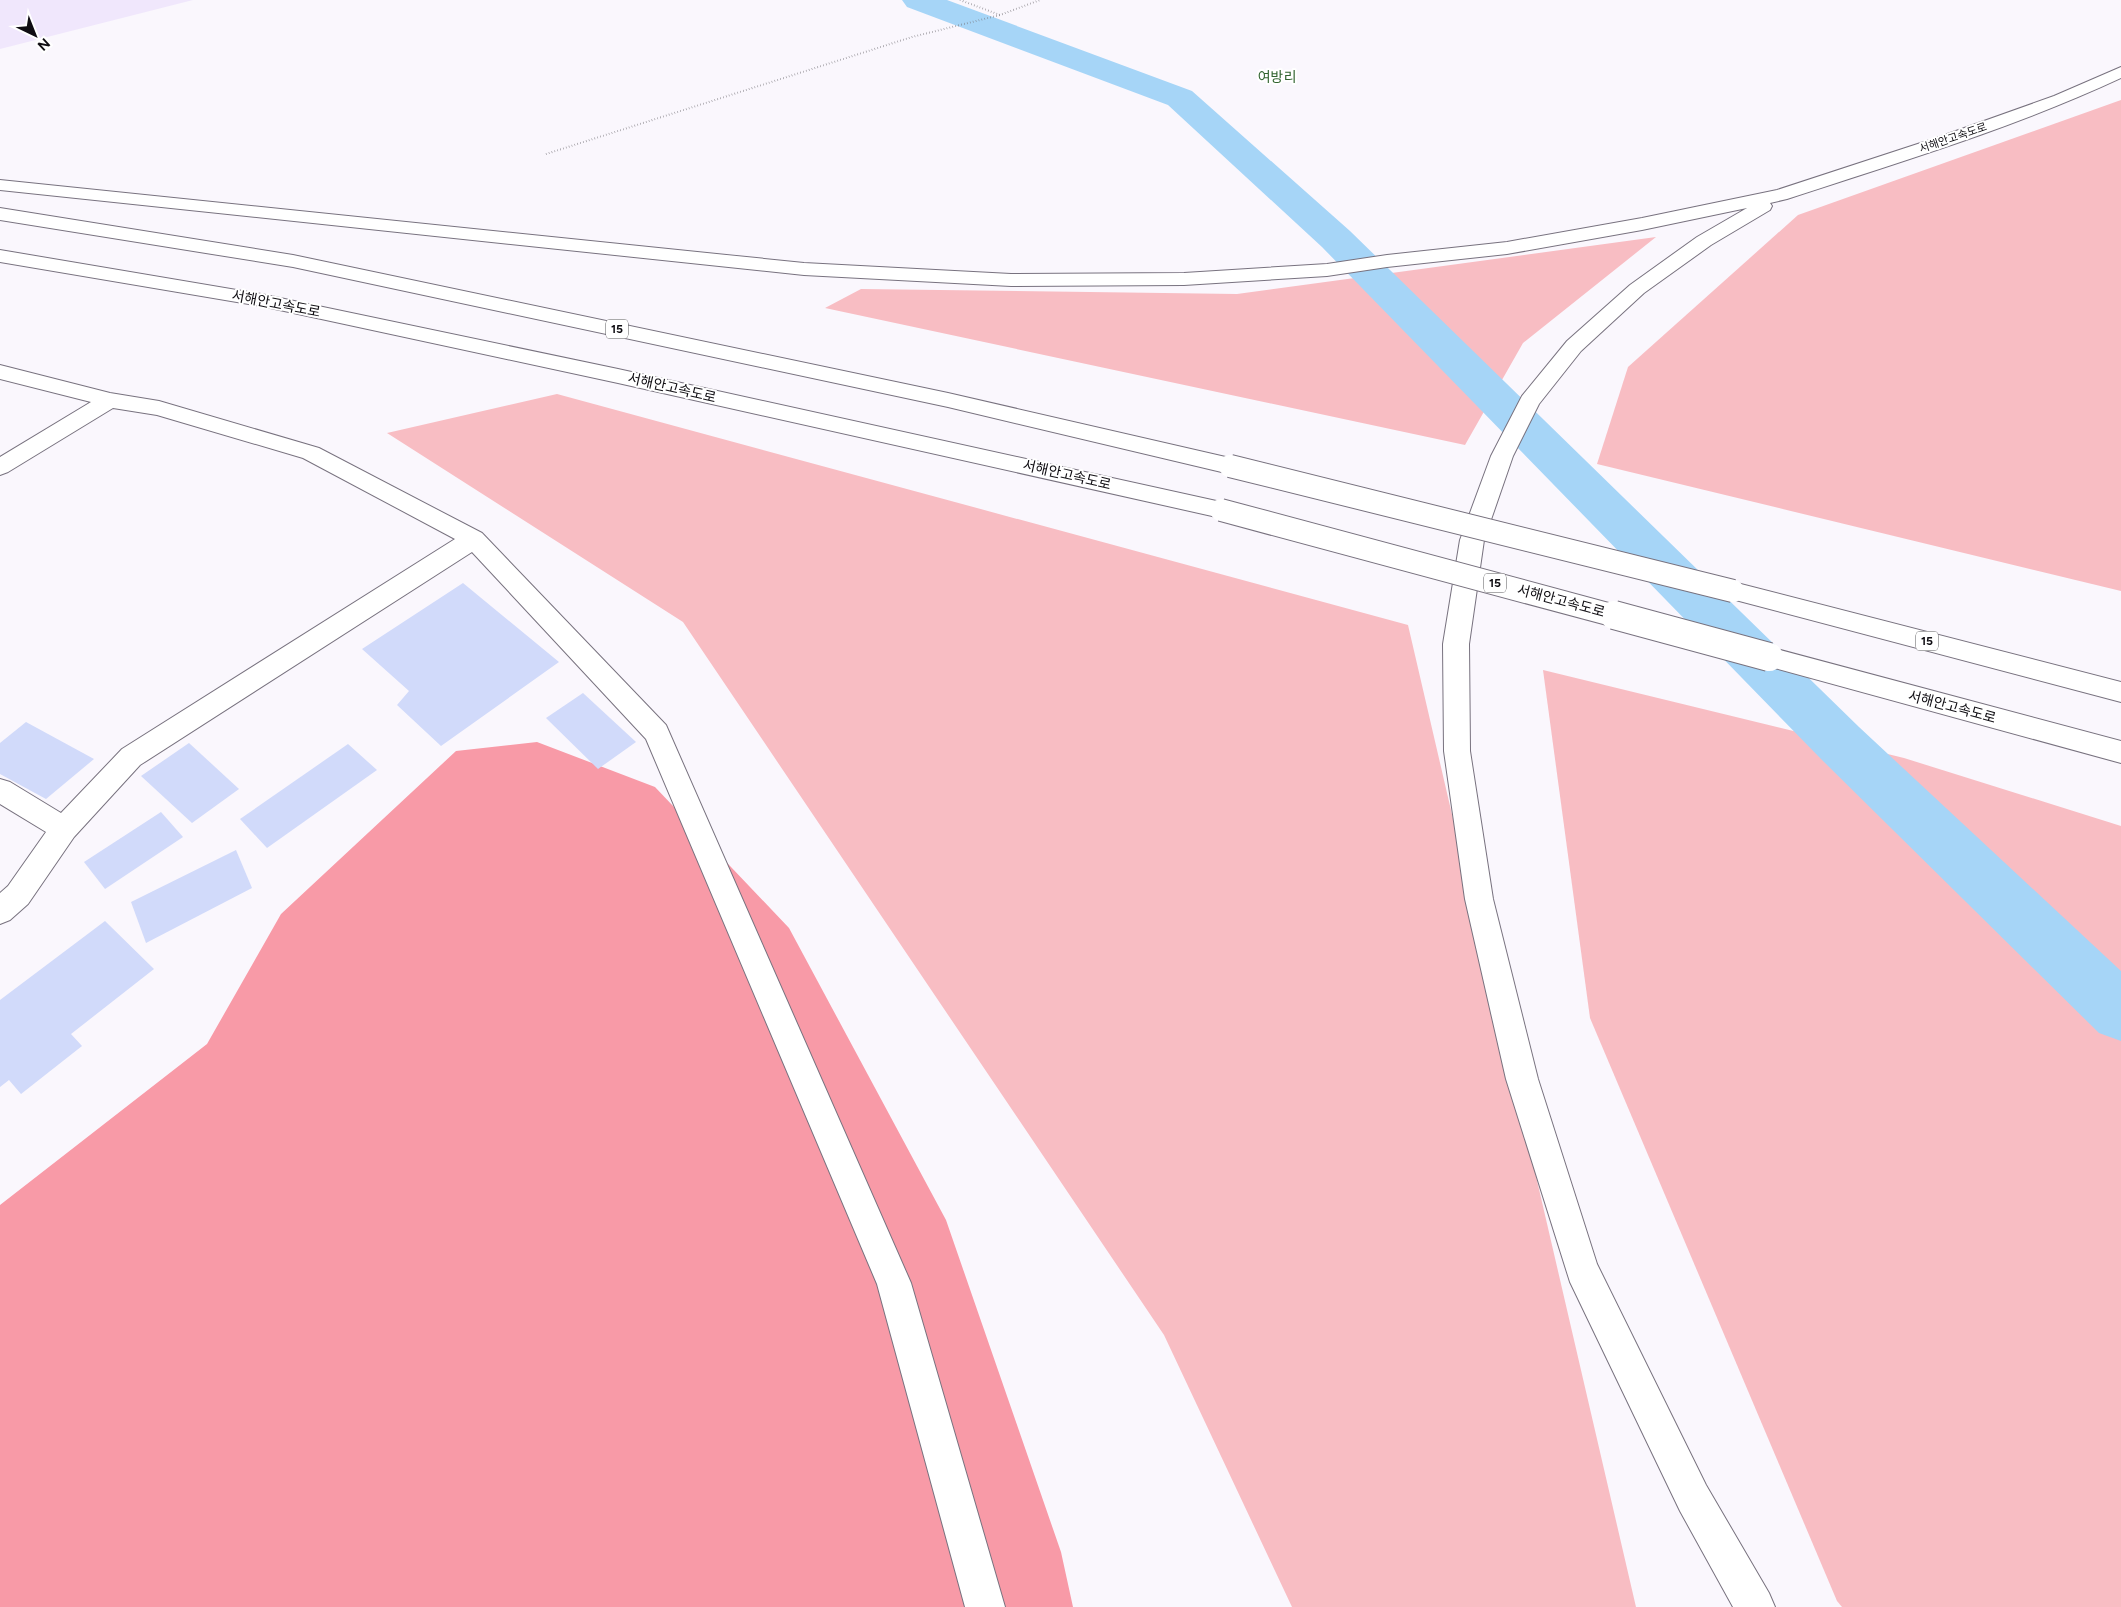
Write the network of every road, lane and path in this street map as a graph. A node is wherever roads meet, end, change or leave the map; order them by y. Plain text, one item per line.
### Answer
1 (960, 0) edge
2 (1040, 0) edge
3 (998, 15) junction
4 (2121, 72) edge
5 (546, 154) dead end
6 (0, 185) edge
7 (1781, 196) junction
8 (0, 214) edge
9 (0, 256) edge
10 (0, 372) edge
11 (110, 400) junction
12 (0, 466) edge
13 (474, 539) junction
14 (2121, 692) edge
15 (2121, 752) edge
16 (0, 790) edge
17 (64, 829) junction
18 (0, 911) edge
19 (985, 1607) edge
20 (1755, 1607) edge

1 - 3 path
2 - 3 path
3 - 5 path
4 - 7 main road, 서해안고속도로
6 - 7 main road
7 - 20 main road
8 - 14 main road, 15, bridge
9 - 15 main road, 서해안고속도로 / 15, bridge
10 - 11 main road
11 - 12 main road
11 - 13 main road
13 - 17 main road
13 - 19 main road
16 - 17 main road
17 - 18 main road

